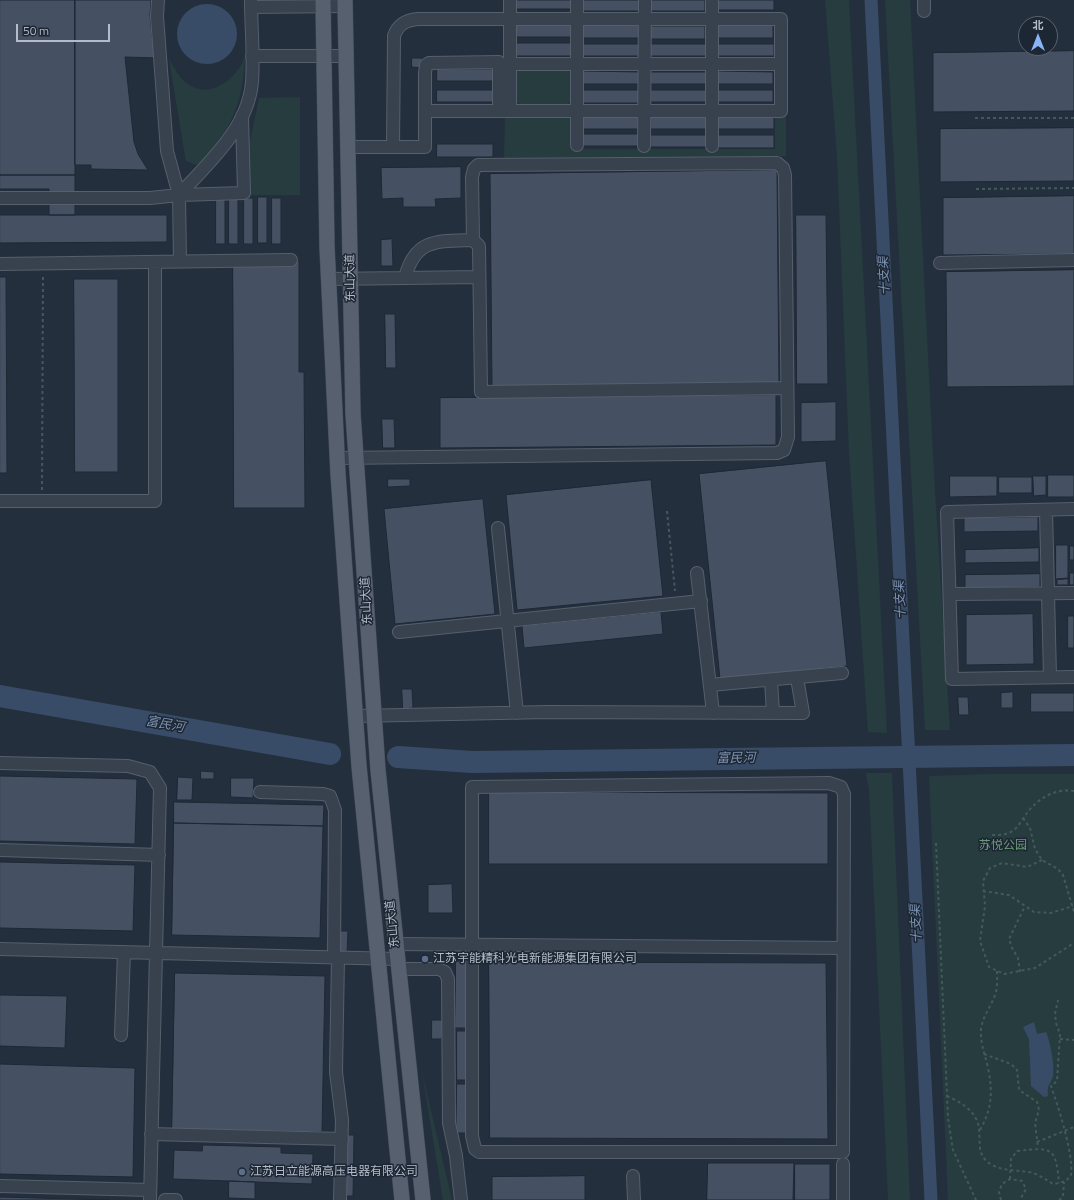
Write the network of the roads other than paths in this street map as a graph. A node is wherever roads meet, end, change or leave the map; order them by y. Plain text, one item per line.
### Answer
1 (158, 0) edge
2 (510, 0) edge
3 (577, 0) edge
4 (645, 0) edge
5 (712, 0) edge
6 (323, 3) edge
7 (345, 3) edge
8 (251, 4) edge
9 (510, 19) junction
10 (577, 19) junction
11 (645, 19) junction
12 (712, 19) junction
13 (252, 56) junction
14 (324, 56) junction
15 (346, 56) junction
16 (510, 64) junction
17 (577, 64) junction
18 (644, 64) junction
19 (712, 64) junction
20 (781, 64) junction
21 (425, 110) junction
22 (504, 110) junction
23 (577, 110) junction
24 (644, 110) junction
25 (712, 110) junction
26 (242, 116) junction
27 (577, 145) dead end
28 (644, 146) dead end
29 (712, 146) dead end
30 (348, 147) junction
31 (393, 147) junction
32 (179, 194) junction
33 (0, 198) edge
34 (473, 240) junction
35 (291, 260) dead end
36 (1074, 260) edge
37 (180, 261) junction
38 (155, 262) junction
39 (940, 263) dead end
40 (0, 264) edge
41 (479, 277) junction
42 (405, 278) junction
43 (329, 279) junction
44 (351, 279) junction
45 (787, 388) junction
46 (356, 457) junction
47 (338, 458) junction
48 (0, 501) edge
49 (1074, 509) edge
50 (1046, 510) junction
51 (498, 528) dead end
52 (697, 572) dead end
53 (1048, 593) junction
54 (1074, 593) edge
55 (950, 594) junction
56 (701, 601) junction
57 (508, 621) junction
58 (399, 632) dead end
59 (842, 673) dead end
60 (1050, 677) junction
61 (1074, 677) edge
62 (797, 678) junction
63 (770, 680) junction
64 (710, 685) junction
65 (517, 713) junction
66 (713, 713) junction
67 (773, 713) junction
68 (374, 715) junction
69 (355, 716) junction
70 (0, 763) edge
71 (260, 792) dead end
72 (0, 850) edge
73 (159, 855) junction
74 (395, 944) junction
75 (471, 944) junction
76 (843, 948) junction
77 (0, 949) edge
78 (124, 952) junction
79 (156, 953) junction
80 (336, 958) junction
81 (379, 959) junction
82 (397, 964) junction
83 (120, 1035) dead end
84 (152, 1134) junction
85 (342, 1139) junction
86 (843, 1164) dead end
87 (633, 1176) dead end
88 (0, 1186) edge
89 (150, 1195) edge
90 (165, 1200) edge
91 (176, 1200) edge
92 (340, 1200) edge
93 (402, 1200) edge
94 (423, 1200) edge
95 (461, 1200) edge
96 (634, 1200) edge
97 (843, 1200) edge

1 - 32 lane
2 - 9 lane
3 - 10 lane
4 - 11 lane
5 - 12 lane
6 - 7 lane
6 - 8 lane
6 - 14 main road, 东山大道
7 - 15 main road, 东山大道
8 - 13 lane
9 - 10 lane
9 - 16 lane
9 - 31 lane
10 - 11 lane
10 - 17 lane
11 - 12 lane
11 - 18 lane
12 - 19 lane
12 - 20 lane
13 - 14 lane
13 - 26 lane
14 - 15 lane
14 - 43 main road, 东山大道
15 - 30 main road, 东山大道
16 - 17 lane
16 - 22 lane
17 - 18 lane
17 - 23 lane
18 - 19 lane
18 - 24 lane
19 - 20 lane
19 - 25 lane
20 - 25 lane
21 - 22 lane
21 - 22 lane
21 - 31 lane
22 - 23 lane
23 - 24 lane
23 - 27 lane
24 - 25 lane
24 - 28 lane
25 - 29 lane
26 - 32 lane
26 - 32 lane
30 - 31 lane
30 - 44 main road, 东山大道
32 - 33 lane
32 - 37 lane
34 - 41 lane
34 - 42 lane
34 - 45 lane
35 - 37 lane
36 - 39 lane
37 - 38 lane
38 - 40 lane
38 - 48 lane
41 - 42 lane
41 - 45 lane
42 - 44 lane
43 - 44 lane
43 - 47 main road, 东山大道
44 - 46 main road, 东山大道
45 - 46 lane
46 - 47 lane
46 - 68 main road, 东山大道
47 - 69 main road, 东山大道
49 - 50 lane
50 - 53 lane
50 - 55 lane
51 - 57 lane
52 - 56 lane
53 - 54 lane
53 - 55 lane
53 - 60 lane
55 - 60 lane
56 - 57 lane
56 - 64 lane
57 - 58 lane
57 - 65 lane
59 - 62 lane
60 - 61 lane
62 - 63 lane
62 - 67 lane
63 - 64 lane
63 - 67 lane
64 - 66 lane
65 - 66 lane
65 - 68 lane
66 - 67 lane
68 - 69 lane
68 - 74 main road, 东山大道
69 - 81 main road, 东山大道
70 - 73 lane
71 - 80 lane
72 - 73 lane
73 - 79 lane
74 - 75 lane
74 - 82 main road, 东山大道
75 - 76 lane
75 - 76 lane
75 - 76 lane
77 - 78 lane
78 - 79 lane
78 - 83 lane
79 - 80 lane
79 - 84 lane
80 - 81 lane
80 - 85 lane
81 - 82 lane
81 - 93 main road, 东山大道
82 - 94 main road, 东山大道
82 - 95 lane
84 - 85 lane
84 - 89 lane
85 - 92 lane
86 - 97 lane
87 - 96 lane
88 - 89 lane
90 - 91 lane

